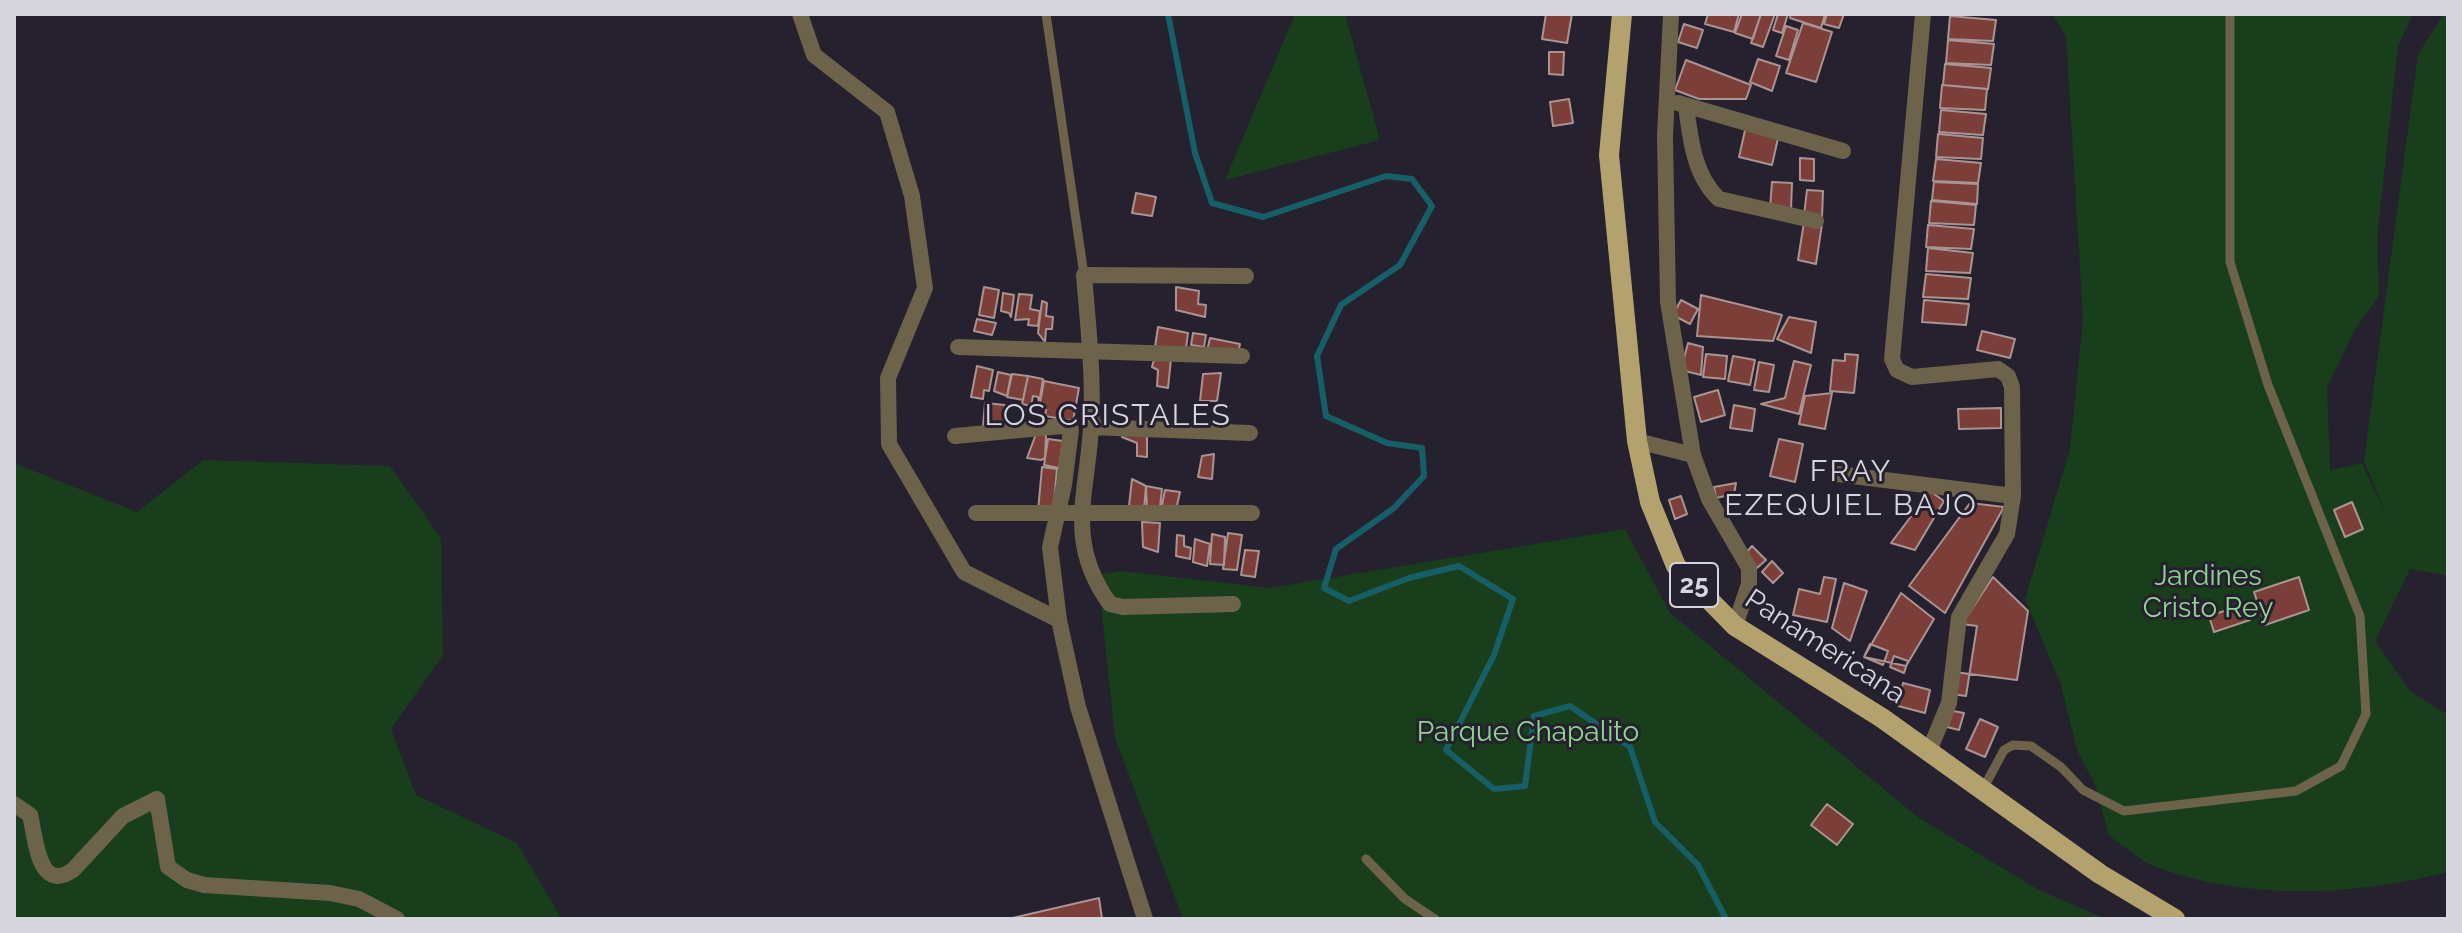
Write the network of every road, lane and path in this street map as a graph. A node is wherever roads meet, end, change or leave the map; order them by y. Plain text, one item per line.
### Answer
1 (800, 14) edge
2 (1046, 14) edge
3 (1622, 14) edge
4 (1671, 14) edge
5 (1923, 14) edge
6 (2230, 14) edge
7 (1669, 101) junction
8 (1686, 105) junction
9 (1843, 151) dead end
10 (1816, 221) dead end
11 (1084, 275) junction
12 (1246, 276) dead end
13 (958, 347) dead end
14 (1090, 350) junction
15 (1242, 356) dead end
16 (1091, 427) junction
17 (1250, 433) dead end
18 (955, 436) dead end
19 (1637, 441) junction
20 (1693, 455) junction
21 (1837, 474) dead end
22 (2013, 496) junction
23 (976, 513) dead end
24 (1057, 513) junction
25 (1079, 513) junction
26 (1252, 513) dead end
27 (1233, 604) dead end
28 (1059, 620) junction
29 (1735, 626) junction
30 (1929, 751) junction
31 (1982, 791) junction
32 (14, 804) edge
33 (1366, 859) dead end
34 (397, 919) edge
35 (1145, 919) edge
36 (1435, 919) edge
37 (2175, 919) edge

1 - 28 street
2 - 11 lane
3 - 19 main road, Panamericana / 25
4 - 7 street
5 - 22 street
6 - 31 lane
7 - 8 street
7 - 20 street
8 - 9 street
8 - 10 street
11 - 12 street
11 - 14 street
13 - 14 street
14 - 15 street
14 - 16 street
16 - 17 street
16 - 25 street
18 - 24 street
19 - 20 street
19 - 29 main road, Panamericana / 25
20 - 29 street
21 - 22 street
22 - 30 street
23 - 24 street
24 - 25 street
24 - 28 street
25 - 26 street
25 - 27 street
28 - 35 street
29 - 30 main road, Panamericana / 25
30 - 31 main road, Panamericana / 25
31 - 37 main road, Panamericana / 25
32 - 34 street
33 - 36 lane

